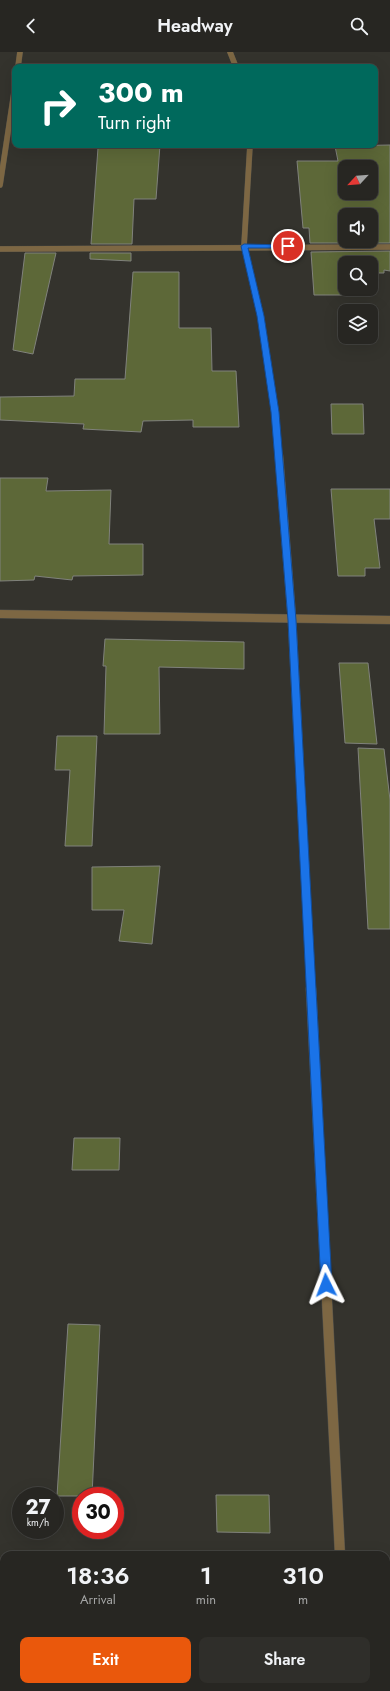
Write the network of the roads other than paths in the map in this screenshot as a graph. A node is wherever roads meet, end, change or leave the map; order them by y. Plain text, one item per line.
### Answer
1 (20, 52) edge
2 (230, 52) edge
3 (18, 64) edge
4 (235, 64) edge
5 (12, 106) edge
6 (250, 148) edge
7 (0, 184) edge
8 (244, 246) junction
9 (390, 247) edge
10 (0, 249) edge
11 (0, 614) edge
12 (292, 620) junction
13 (390, 620) edge
14 (340, 1551) edge

1 - 3 street
2 - 4 street
5 - 7 street
6 - 8 street
8 - 9 street
8 - 10 street
8 - 12 street
11 - 12 street
12 - 13 street
12 - 14 street

